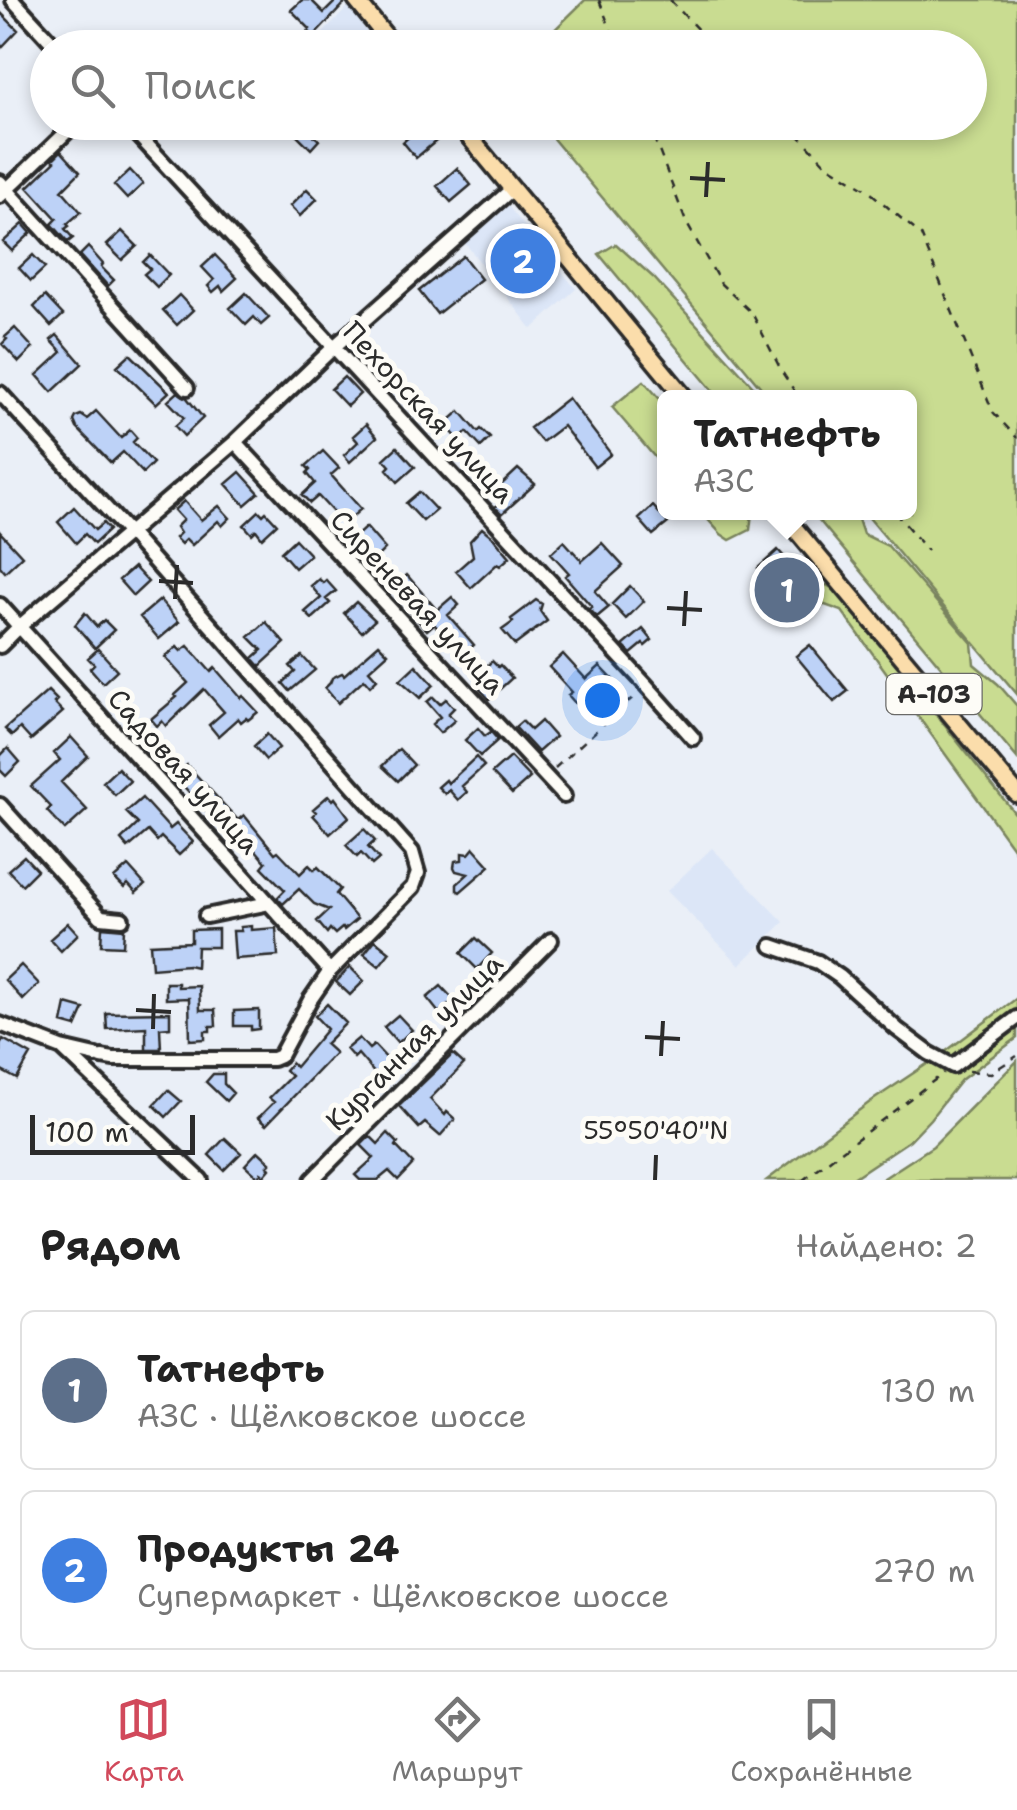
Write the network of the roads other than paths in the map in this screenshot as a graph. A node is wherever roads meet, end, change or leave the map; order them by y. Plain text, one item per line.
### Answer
1 (14, 0) edge
2 (356, 0) edge
3 (41, 30) edge
4 (380, 30) edge
5 (57, 140) edge
6 (143, 140) edge
7 (472, 140) edge
8 (2, 189) edge
9 (512, 189) junction
10 (335, 346) junction
11 (188, 388) dead end
12 (678, 390) edge
13 (0, 393) edge
14 (235, 442) junction
15 (788, 520) edge
16 (128, 532) junction
17 (0, 605) edge
18 (20, 626) junction
19 (0, 646) edge
20 (692, 738) dead end
21 (1017, 794) edge
22 (564, 796) dead end
23 (0, 805) edge
24 (269, 903) junction
25 (206, 916) dead end
26 (122, 919) dead end
27 (551, 940) dead end
28 (772, 946) dead end
29 (330, 970) junction
30 (1017, 1018) edge
31 (0, 1024) edge
32 (62, 1048) junction
33 (201, 1180) edge
34 (312, 1180) edge

1 - 3 street
2 - 4 main road
5 - 8 street
6 - 10 street, Пехорская улица
7 - 9 main road
8 - 11 street
9 - 10 street
9 - 12 main road
10 - 14 street
10 - 20 street, Пехорская улица
13 - 16 street
14 - 16 street
14 - 22 street, Сиреневая улица
15 - 21 main road, А-103
16 - 18 street
16 - 29 street
17 - 18 street, Садовая улица
18 - 19 street
18 - 24 street, Садовая улица
23 - 26 street
24 - 25 street
24 - 29 street, Садовая улица
27 - 34 street, Курганная улица
28 - 30 street
29 - 32 street
31 - 32 street
32 - 33 street

